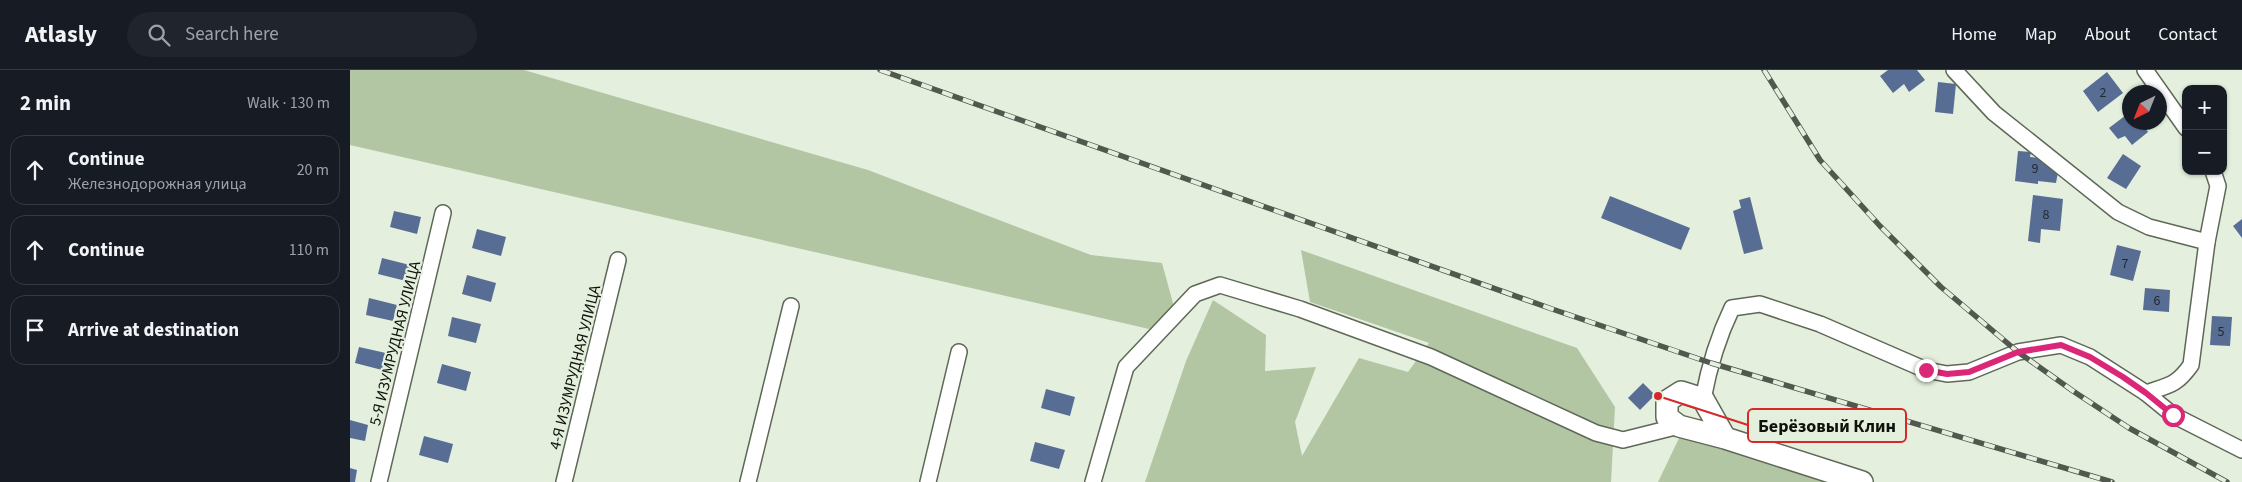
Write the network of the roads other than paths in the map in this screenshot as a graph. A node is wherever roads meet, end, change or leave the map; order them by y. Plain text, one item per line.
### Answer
1 (1954, 70) edge
2 (2144, 70) edge
3 (2182, 122) edge
4 (2214, 175) edge
5 (443, 213) dead end
6 (2207, 242) junction
7 (618, 260) dead end
8 (791, 306) dead end
9 (959, 352) dead end
10 (2146, 393) junction
11 (1703, 399) junction
12 (1679, 426) junction
13 (1725, 438) junction
14 (2242, 450) edge
15 (378, 482) edge
16 (564, 482) edge
17 (748, 482) edge
18 (928, 482) edge
19 (1093, 482) edge
20 (1862, 482) edge

1 - 6 street
2 - 3 street
4 - 6 street
5 - 15 street, 5-Я ИЗУМРУДНАЯ УЛИЦА
6 - 10 street
7 - 16 street, 4-Я ИЗУМРУДНАЯ УЛИЦА
8 - 17 street
9 - 18 street
10 - 11 street
10 - 14 street
11 - 12 street
11 - 13 street
12 - 13 street
12 - 19 street
13 - 20 street

